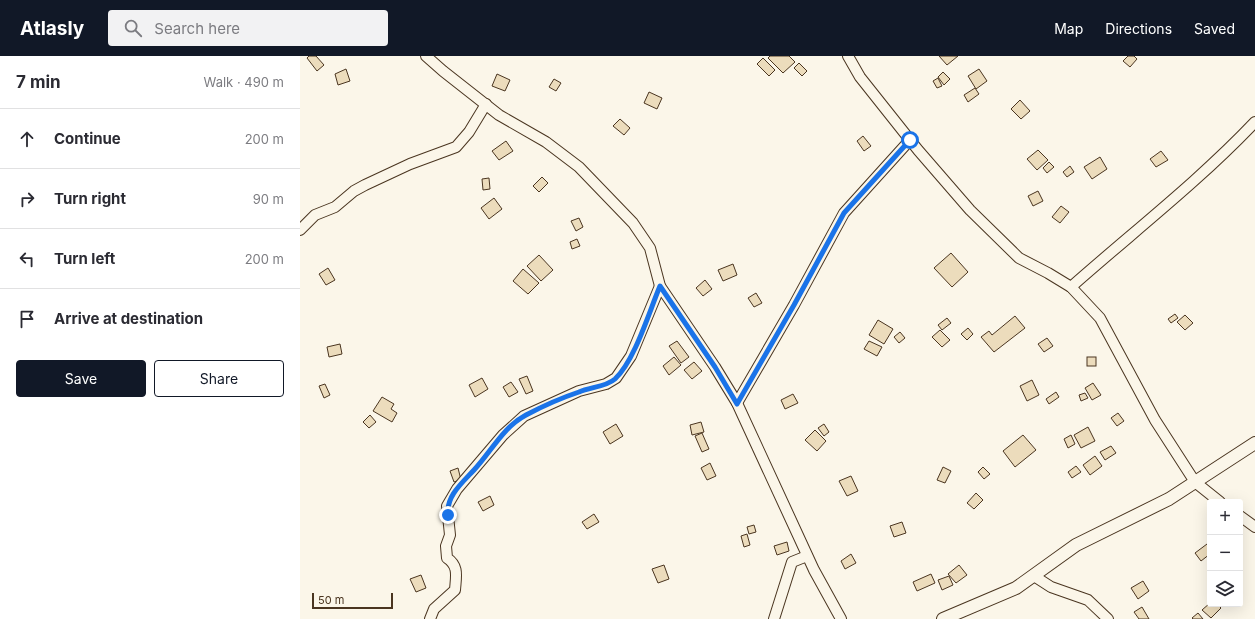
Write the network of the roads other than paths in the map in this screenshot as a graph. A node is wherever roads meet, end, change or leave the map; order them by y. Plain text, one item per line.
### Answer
1 (426, 56) edge
2 (848, 56) edge
3 (486, 104) junction
4 (1255, 122) edge
5 (910, 140) junction
6 (300, 230) edge
7 (660, 286) junction
8 (1072, 287) junction
9 (737, 404) junction
10 (1255, 443) edge
11 (1195, 482) junction
12 (1216, 499) edge
13 (1243, 518) edge
14 (1255, 527) edge
15 (807, 556) junction
16 (1034, 576) junction
17 (430, 619) edge
18 (774, 619) edge
19 (841, 619) edge
20 (943, 619) edge
21 (1108, 619) edge

1 - 3 street
2 - 5 street
3 - 6 street
3 - 7 street
4 - 8 street
5 - 8 street
5 - 9 street
7 - 9 street
7 - 17 street
8 - 11 street
9 - 15 street
10 - 11 street
11 - 12 street
11 - 16 street
13 - 14 street
15 - 18 street
15 - 19 street
16 - 20 street
16 - 21 street

